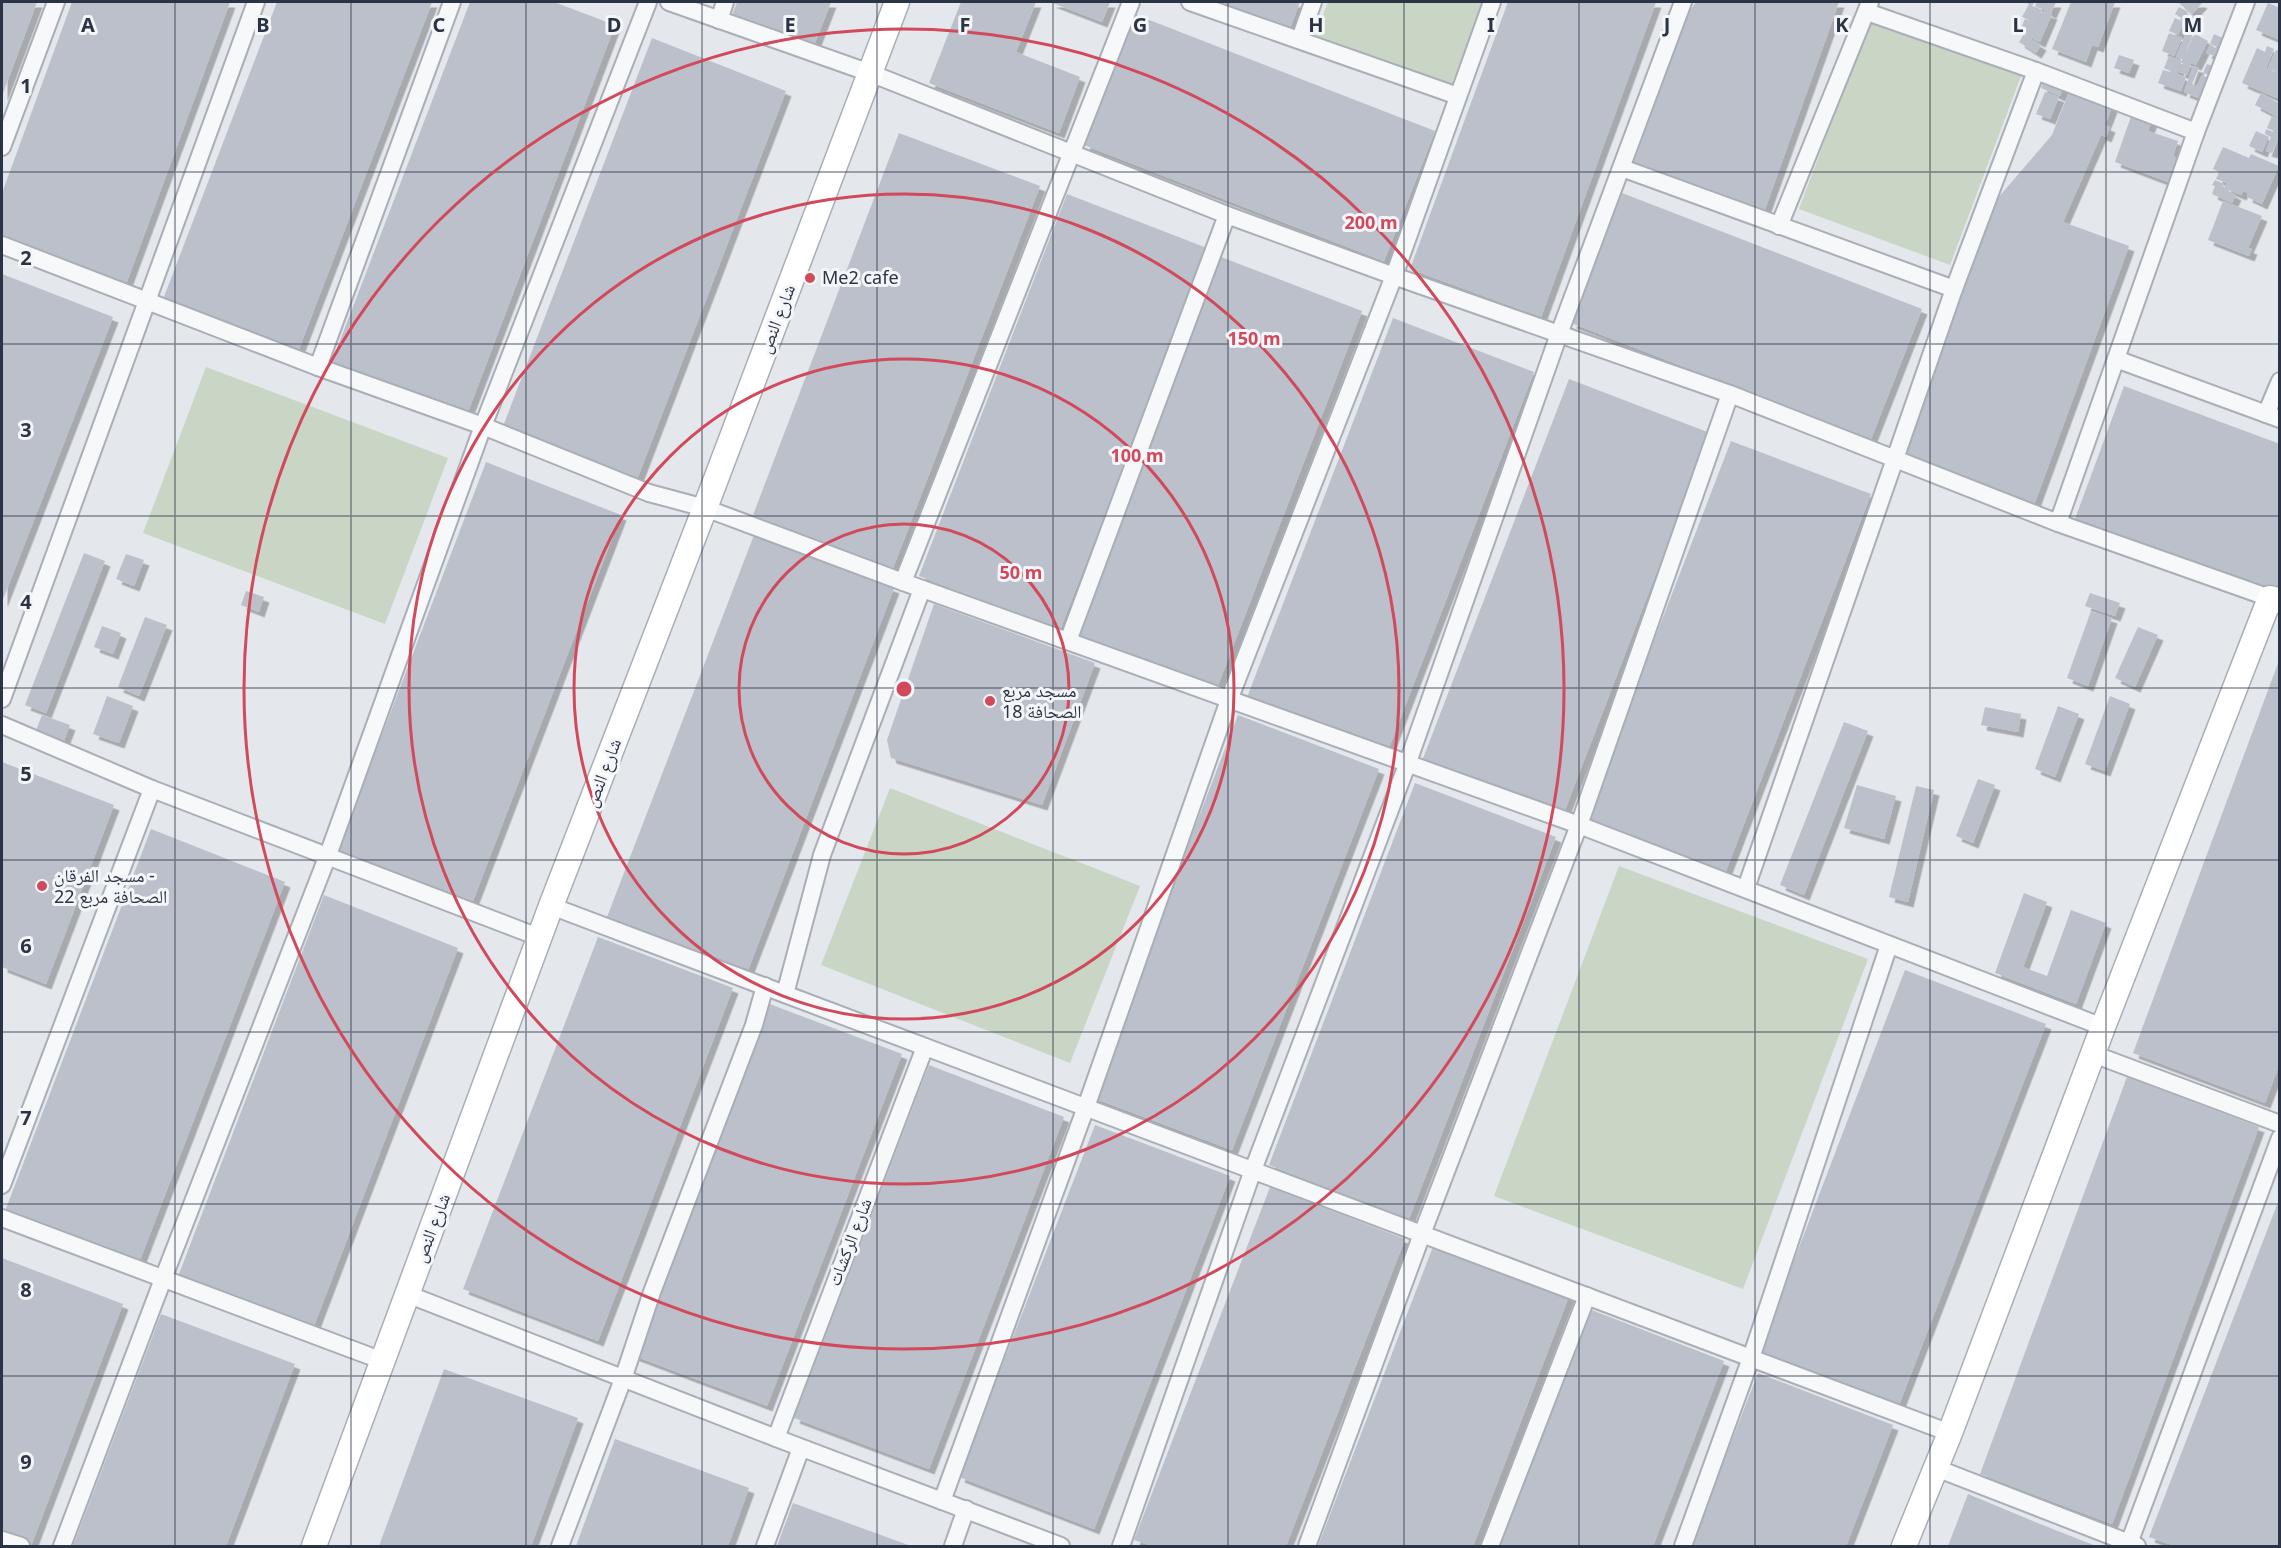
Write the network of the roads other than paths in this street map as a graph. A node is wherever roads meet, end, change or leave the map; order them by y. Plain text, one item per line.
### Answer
1 (56, 2) edge
2 (256, 2) edge
3 (452, 2) edge
4 (648, 2) edge
5 (669, 2) edge
6 (726, 2) edge
7 (897, 2) edge
8 (1131, 2) edge
9 (1190, 2) edge
10 (1313, 2) edge
11 (1492, 2) edge
12 (1683, 2) edge
13 (2246, 2) edge
14 (1869, 7) edge
15 (719, 20) junction
16 (1300, 39) junction
17 (2036, 71) junction
18 (870, 73) junction
19 (1458, 96) junction
20 (2196, 132) junction
21 (2, 147) edge
22 (1072, 153) junction
23 (1622, 168) junction
24 (1227, 215) junction
25 (1779, 226) junction
26 (2, 245) edge
27 (1394, 276) junction
28 (1954, 289) junction
29 (145, 302) junction
30 (1559, 334) junction
31 (2116, 359) junction
32 (318, 367) junction
33 (2280, 381) edge
34 (1730, 394) junction
35 (2273, 417) edge
36 (483, 426) junction
37 (1894, 460) junction
38 (705, 508) junction
39 (2058, 523) junction
40 (903, 582) junction
41 (922, 589) junction
42 (2275, 600) edge
43 (1068, 641) junction
44 (2, 699) edge
45 (1229, 700) junction
46 (2, 725) edge
47 (1407, 765) junction
48 (152, 789) junction
49 (1579, 825) junction
50 (328, 855) junction
51 (1746, 888) junction
52 (551, 906) junction
53 (541, 938) junction
54 (1888, 945) junction
55 (765, 987) junction
56 (785, 994) junction
57 (2103, 1027) junction
58 (925, 1047) junction
59 (2093, 1054) junction
60 (1086, 1107) junction
61 (2280, 1124) edge
62 (2280, 1138) edge
63 (1253, 1170) junction
64 (2, 1185) edge
65 (2, 1218) edge
66 (1422, 1234) junction
67 (163, 1279) junction
68 (407, 1294) junction
69 (1587, 1296) junction
70 (1751, 1358) junction
71 (383, 1361) junction
72 (623, 1379) junction
73 (1950, 1433) junction
74 (776, 1438) junction
75 (801, 1448) junction
76 (1936, 1468) junction
77 (942, 1501) junction
78 (966, 1509) junction
79 (2, 1540) edge
80 (2131, 1545) edge
81 (21, 1546) edge
82 (62, 1546) edge
83 (314, 1546) edge
84 (560, 1546) edge
85 (765, 1546) edge
86 (953, 1546) edge
87 (1061, 1546) edge
88 (1121, 1546) edge
89 (1307, 1546) edge
90 (1490, 1546) edge
91 (1683, 1546) edge
92 (1904, 1546) edge

1 - 21 street
2 - 29 street
3 - 32 street
4 - 36 street
5 - 15 street
6 - 15 street
7 - 18 street, شارع النص
8 - 22 street
9 - 16 street
10 - 16 street
11 - 19 street
12 - 23 street
13 - 20 street
14 - 17 street
14 - 25 street
15 - 18 street
16 - 19 street
17 - 20 street
17 - 28 street
18 - 22 street
18 - 38 street, شارع النص
19 - 27 street
20 - 31 street
22 - 24 street
22 - 40 street
23 - 25 street
23 - 30 street
24 - 27 street
24 - 43 street
25 - 28 street
26 - 29 street
27 - 30 street
27 - 45 street
28 - 37 street
29 - 32 street
29 - 44 street
30 - 34 street
30 - 47 street
31 - 35 street
31 - 39 street
32 - 36 street
33 - 35 street
34 - 37 street
34 - 49 street
36 - 38 street
36 - 50 street
37 - 39 street
37 - 51 street
38 - 40 street
38 - 52 street, شارع النص
39 - 42 street
40 - 41 street
41 - 43 street
41 - 56 street
42 - 57 street
43 - 45 street
45 - 47 street
45 - 60 street
46 - 48 street
47 - 49 street
47 - 63 street
48 - 50 street
48 - 64 street
49 - 51 street
49 - 66 street
50 - 53 street
50 - 67 street
51 - 54 street
52 - 53 street, شارع النص
52 - 55 street
53 - 68 street, شارع النص
54 - 57 street
54 - 70 street
55 - 56 street
55 - 72 street
56 - 58 street
57 - 59 street
58 - 60 street
58 - 74 street, شارع الركشات
59 - 61 street
59 - 73 street
60 - 63 street
60 - 77 street
62 - 80 street
63 - 66 street
63 - 88 street
65 - 67 street
66 - 69 street
66 - 89 street
67 - 71 street
67 - 82 street
68 - 71 street, شارع النص
68 - 72 street
69 - 70 street
69 - 90 street
70 - 73 street
70 - 91 street
71 - 83 street, شارع النص
72 - 74 street
72 - 84 street
73 - 76 street
74 - 75 street
75 - 77 street
75 - 85 street
76 - 80 street
76 - 92 street
77 - 78 street
78 - 86 street
78 - 87 street
79 - 81 street

